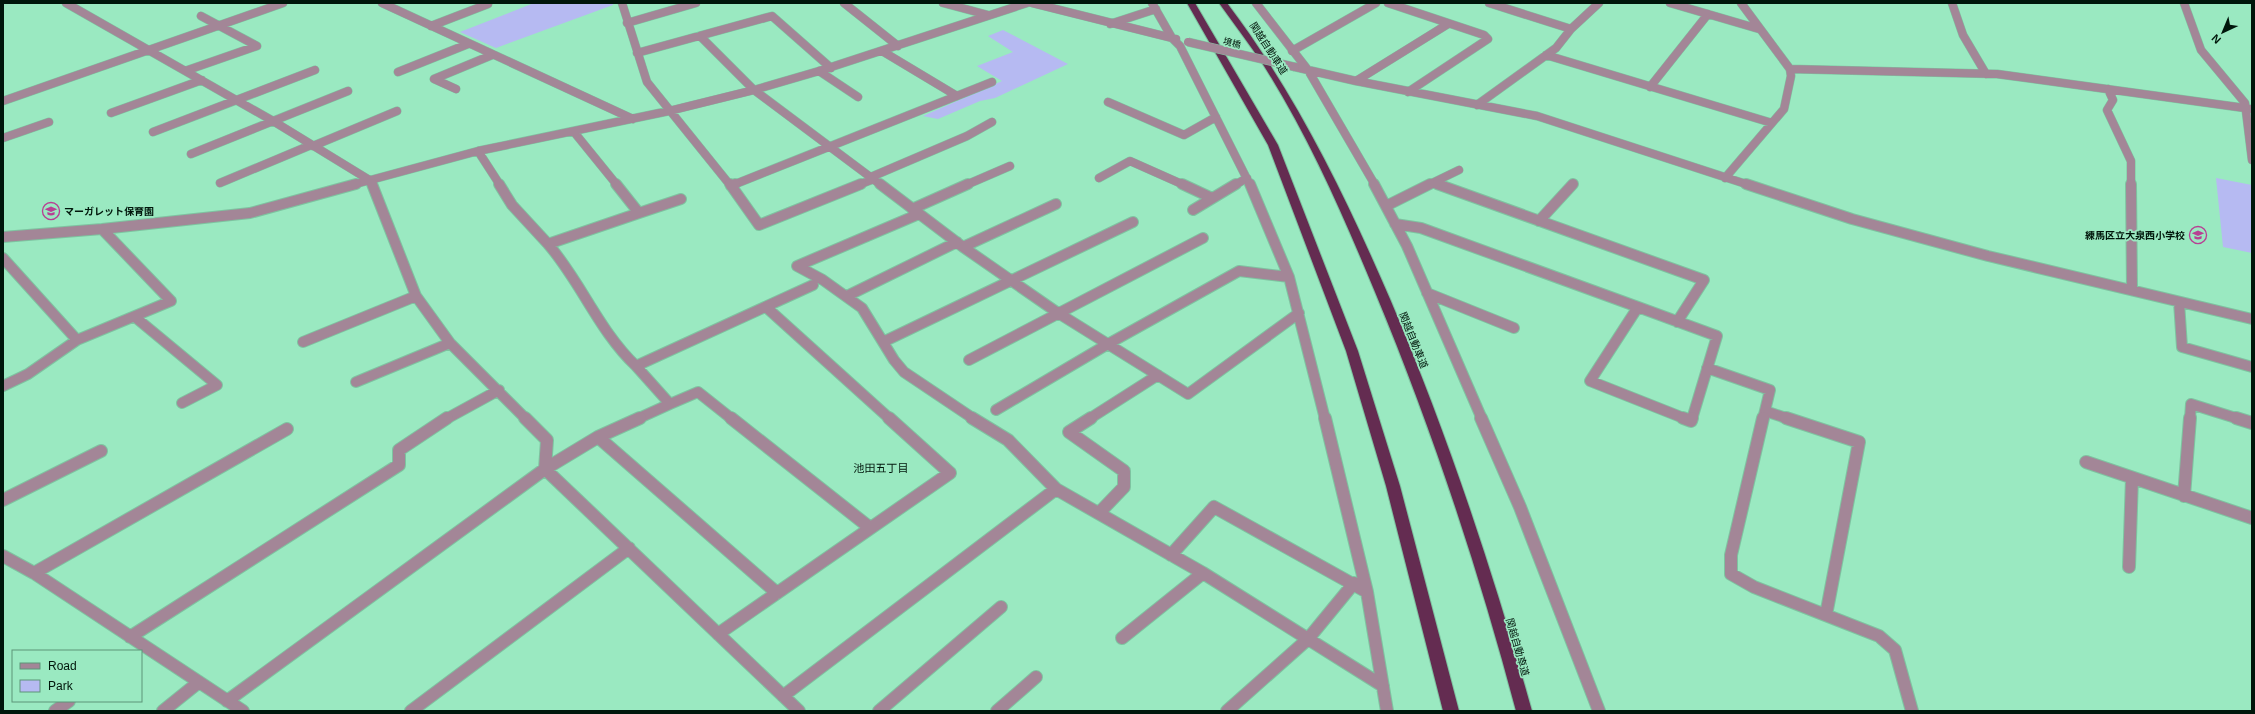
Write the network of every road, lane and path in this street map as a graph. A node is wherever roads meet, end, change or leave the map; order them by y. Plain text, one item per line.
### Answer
1 (78, 3) edge
2 (283, 3) edge
3 (382, 3) edge
4 (622, 3) edge
5 (696, 3) edge
6 (844, 3) edge
7 (943, 3) edge
8 (1027, 3) edge
9 (1032, 3) edge
10 (1191, 3) edge
11 (1223, 3) edge
12 (1256, 3) edge
13 (1376, 3) edge
14 (1388, 3) edge
15 (1489, 3) edge
16 (1599, 3) edge
17 (1670, 3) edge
18 (1741, 3) edge
19 (1952, 3) edge
20 (2184, 3) edge
21 (68, 4) edge
22 (488, 4) dead end
23 (1154, 6) edge
24 (1708, 14) junction
25 (988, 15) junction
26 (201, 16) dead end
27 (627, 23) junction
28 (1110, 24) junction
29 (1448, 24) junction
30 (218, 26) junction
31 (431, 26) junction
32 (1571, 29) junction
33 (1759, 29) junction
34 (700, 36) junction
35 (1172, 38) junction
36 (468, 44) junction
37 (898, 46) junction
38 (148, 50) junction
39 (882, 51) junction
40 (1292, 51) junction
41 (637, 52) junction
42 (492, 55) junction
43 (1546, 55) junction
44 (831, 68) junction
45 (1790, 69) junction
46 (315, 70) dead end
47 (1308, 70) junction
48 (185, 71) junction
49 (398, 72) dead end
50 (819, 72) junction
51 (1986, 74) junction
52 (202, 80) junction
53 (1356, 81) junction
54 (992, 82) dead end
55 (1650, 87) junction
56 (456, 89) dead end
57 (2108, 89) junction
58 (754, 90) junction
59 (348, 91) dead end
60 (1408, 92) junction
61 (957, 96) junction
62 (858, 97) dead end
63 (236, 100) junction
64 (3, 101) edge
65 (1108, 102) dead end
66 (1477, 105) junction
67 (2248, 108) edge
68 (397, 111) dead end
69 (669, 111) junction
70 (111, 113) dead end
71 (1216, 117) junction
72 (633, 118) junction
73 (273, 121) junction
74 (49, 122) dead end
75 (992, 122) dead end
76 (1772, 123) junction
77 (154, 132) dead end
78 (574, 132) junction
79 (3, 138) edge
80 (312, 145) junction
81 (831, 146) junction
82 (478, 152) junction
83 (191, 154) dead end
84 (2252, 157) edge
85 (1010, 166) dead end
86 (1458, 170) dead end
87 (872, 178) junction
88 (1099, 178) dead end
89 (1247, 178) junction
90 (1725, 178) junction
91 (371, 181) junction
92 (1433, 182) junction
93 (220, 183) dead end
94 (1573, 184) dead end
95 (732, 186) junction
96 (1212, 198) junction
97 (681, 199) dead end
98 (1056, 204) dead end
99 (1386, 206) junction
100 (1193, 210) dead end
101 (916, 211) junction
102 (639, 213) junction
103 (1539, 221) junction
104 (1133, 222) dead end
105 (1395, 224) junction
106 (102, 229) junction
107 (3, 237) edge
108 (1203, 238) dead end
109 (548, 244) junction
110 (960, 245) junction
111 (3, 258) edge
112 (1289, 277) junction
113 (1010, 281) junction
114 (813, 285) dead end
115 (2132, 290) junction
116 (1427, 293) junction
117 (416, 296) junction
118 (847, 296) junction
119 (2179, 302) junction
120 (766, 307) junction
121 (1638, 307) junction
122 (1058, 313) junction
123 (1298, 314) junction
124 (135, 317) junction
125 (2252, 319) edge
126 (1676, 322) junction
127 (1514, 328) dead end
128 (77, 340) junction
129 (304, 342) dead end
130 (883, 342) junction
131 (450, 343) junction
132 (1108, 344) junction
133 (969, 360) dead end
134 (636, 366) junction
135 (1707, 368) junction
136 (2252, 368) edge
137 (1158, 375) junction
138 (356, 382) dead end
139 (3, 386) edge
140 (499, 390) junction
141 (182, 403) dead end
142 (670, 404) junction
143 (996, 410) dead end
144 (1765, 411) junction
145 (2252, 423) edge
146 (287, 429) dead end
147 (598, 437) junction
148 (101, 451) dead end
149 (2086, 462) dead end
150 (544, 469) junction
151 (2132, 478) junction
152 (1056, 489) junction
153 (2184, 496) junction
154 (3, 500) edge
155 (1100, 513) junction
156 (2252, 518) edge
157 (869, 528) junction
158 (629, 548) junction
159 (1171, 555) junction
160 (3, 556) edge
161 (2129, 567) dead end
162 (34, 573) junction
163 (1202, 573) junction
164 (1354, 583) junction
165 (1367, 592) junction
166 (777, 593) junction
167 (1001, 607) dead end
168 (1826, 616) junction
169 (718, 634) junction
170 (130, 637) junction
171 (1122, 638) dead end
172 (1308, 639) junction
173 (140, 648) edge
174 (1036, 677) dead end
175 (199, 682) junction
176 (1383, 686) junction
177 (783, 696) junction
178 (227, 701) junction
179 (68, 702) edge
180 (55, 711) edge
181 (163, 711) edge
182 (243, 711) edge
183 (411, 711) edge
184 (799, 711) edge
185 (879, 711) edge
186 (997, 711) edge
187 (1227, 711) edge
188 (1387, 711) edge
189 (1451, 711) edge
190 (1524, 711) edge
191 (1599, 711) edge
192 (1912, 711) edge

1 - 21 street
2 - 30 street
3 - 31 street
4 - 27 street
5 - 27 street
6 - 37 street
7 - 25 street
8 - 25 street
9 - 28 street, 境橋
10 - 189 highway
11 - 190 highway, 関越自動車道
12 - 40 street
13 - 40 street
14 - 29 street
15 - 32 street
16 - 32 street
17 - 24 street
18 - 33 street
19 - 51 street
20 - 67 street
21 - 38 street
22 - 31 street
23 - 28 street
23 - 35 street
24 - 33 street
24 - 55 street
25 - 37 street
26 - 30 street
27 - 41 street
28 - 35 street, 境橋
29 - 53 street
29 - 60 street
30 - 38 street
30 - 48 street
31 - 36 street
32 - 43 street
33 - 45 street
34 - 41 street
34 - 44 street
34 - 58 street
35 - 47 street, 境橋, bridge
35 - 71 street
36 - 42 street
36 - 49 street
37 - 39 street
38 - 48 street
38 - 64 street
39 - 44 street
39 - 61 street
40 - 47 street
41 - 69 street
42 - 56 street
42 - 72 street
43 - 55 street
43 - 66 street
44 - 50 street
45 - 51 street
45 - 76 street
46 - 63 street
47 - 53 street, 境橋
47 - 99 street
48 - 52 street
50 - 58 street
50 - 62 street
51 - 57 street
52 - 63 street
52 - 70 street
53 - 60 street, 境橋
54 - 61 street
55 - 76 street
57 - 67 street
57 - 115 street
58 - 69 street
58 - 81 street
59 - 73 street
60 - 66 street, 境橋
61 - 81 street
63 - 73 street
63 - 77 street
65 - 71 street
66 - 90 street, 境橋
67 - 84 street
68 - 80 street
69 - 72 street
69 - 95 street
71 - 89 street
72 - 78 street
73 - 80 street
73 - 83 street
74 - 79 street
75 - 87 street
76 - 90 street
78 - 82 street
78 - 102 street
80 - 91 street
80 - 93 street
81 - 87 street
81 - 95 street
82 - 91 street
82 - 109 street
85 - 101 street
86 - 92 street
87 - 95 street
87 - 101 street
88 - 96 street
89 - 96 street
89 - 112 street
90 - 115 street, 境橋
91 - 106 street
91 - 117 street
92 - 99 street
92 - 103 street
94 - 103 street
96 - 100 street
97 - 102 street
98 - 110 street
99 - 105 street
101 - 110 street
101 - 118 street
102 - 109 street
103 - 126 street
104 - 113 street
105 - 116 street
105 - 121 street
106 - 107 street
106 - 124 street
108 - 122 street
109 - 134 street
110 - 113 street
110 - 118 street
111 - 128 street
112 - 123 street
112 - 132 street
113 - 122 street
113 - 130 street
114 - 120 street
115 - 119 street, 境橋
116 - 127 street
116 - 191 street
117 - 129 street
117 - 131 street
118 - 130 street
119 - 125 street, 境橋
119 - 136 street
120 - 134 street
120 - 157 street
121 - 126 street
121 - 135 street
122 - 132 street
122 - 133 street
123 - 137 street
123 - 165 street
124 - 128 street
124 - 141 street
126 - 135 street
128 - 139 street
130 - 152 street
131 - 138 street
131 - 140 street
132 - 137 street
132 - 143 street
134 - 142 street
135 - 144 street
137 - 155 street
140 - 150 street
140 - 170 street
142 - 147 street
142 - 157 street
144 - 168 street
144 - 168 street
145 - 153 street
146 - 162 street
147 - 150 street
147 - 166 street
148 - 154 street
149 - 151 street
150 - 158 street
150 - 178 street
151 - 153 street
151 - 161 street
152 - 155 street
152 - 177 street
153 - 156 street
155 - 159 street
157 - 166 street
158 - 169 street
158 - 183 street
159 - 163 street
159 - 164 street
160 - 162 street
162 - 170 street
163 - 171 street
163 - 172 street
164 - 165 street
164 - 172 street
165 - 176 street
166 - 169 street
167 - 185 street
168 - 192 street
169 - 177 street
170 - 173 street
172 - 176 street
172 - 187 street
173 - 175 street
174 - 186 street
175 - 178 street
175 - 181 street
176 - 188 street
177 - 184 street
178 - 182 street
179 - 180 street

